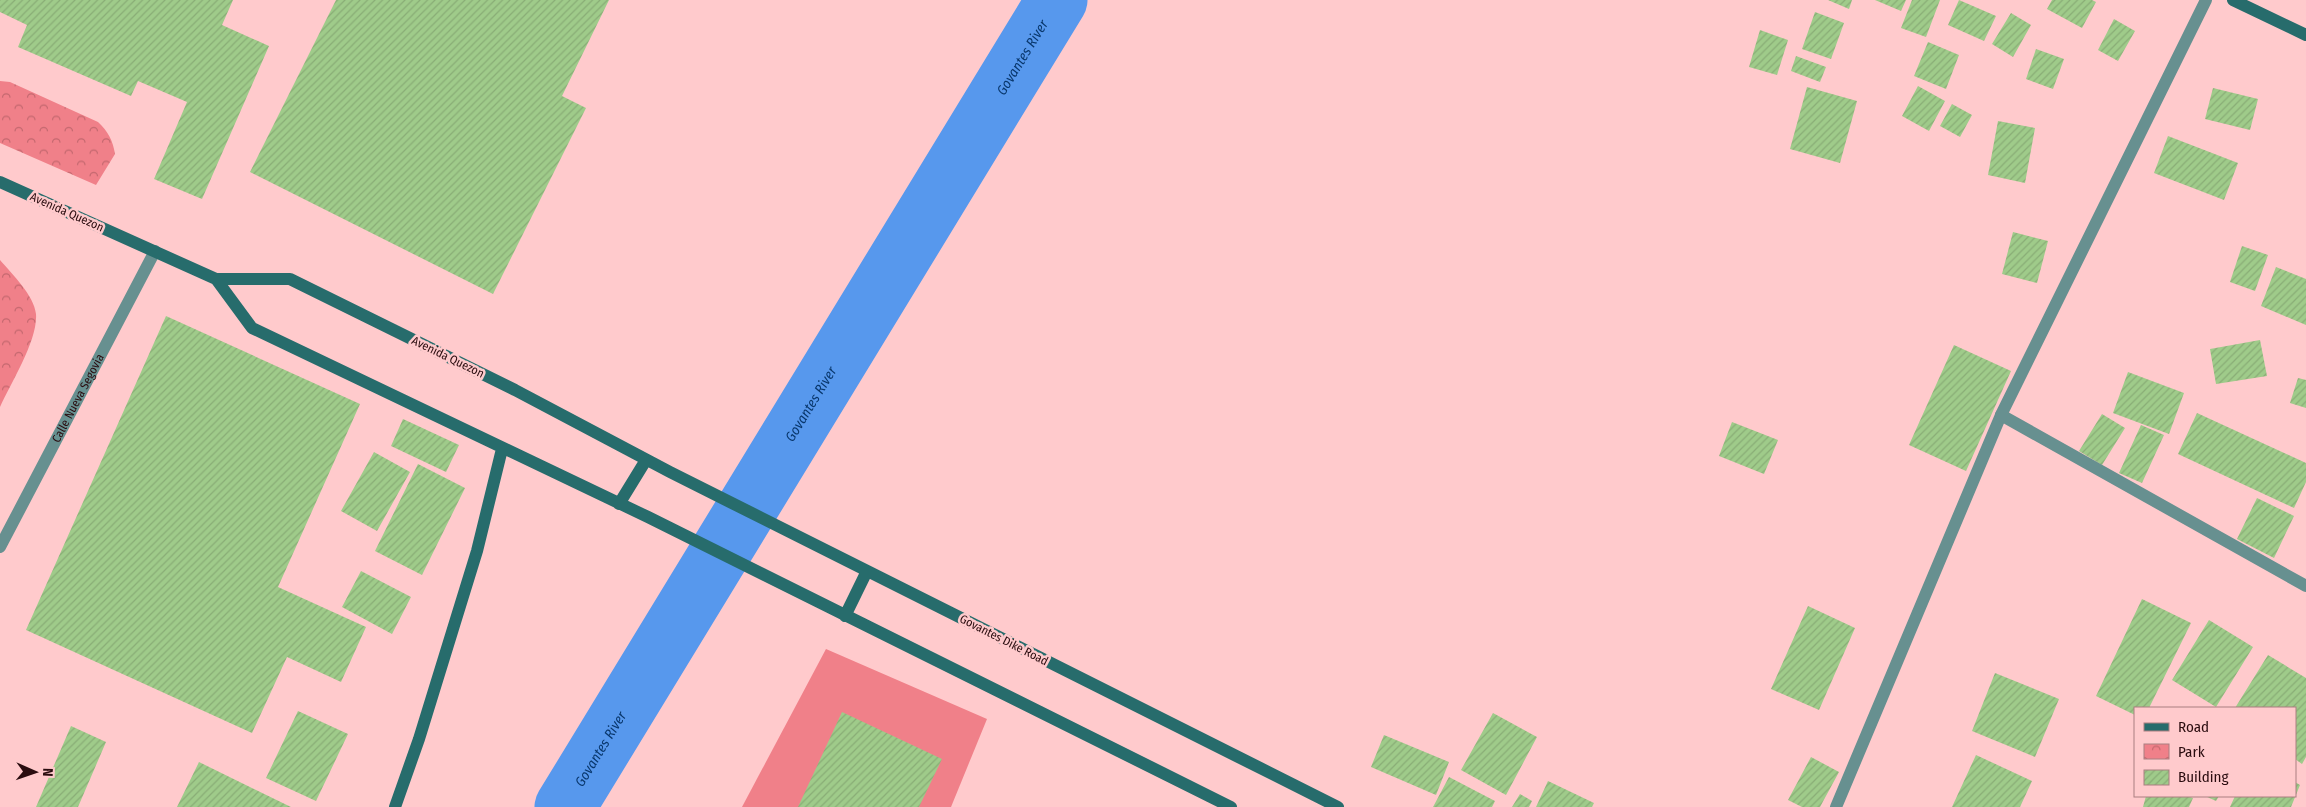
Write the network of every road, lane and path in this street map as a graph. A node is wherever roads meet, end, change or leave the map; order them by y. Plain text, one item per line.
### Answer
1 (2206, 0) edge
2 (2233, 0) edge
3 (2306, 35) edge
4 (0, 182) edge
5 (155, 251) junction
6 (216, 279) junction
7 (2001, 415) junction
8 (502, 449) junction
9 (646, 460) junction
10 (670, 472) joint
11 (619, 504) junction
12 (0, 547) edge
13 (867, 572) junction
14 (2306, 586) edge
15 (845, 616) junction
16 (1333, 806) edge
17 (394, 807) edge
18 (1231, 807) edge
19 (1836, 807) edge

1 - 7 street
2 - 3 main road
4 - 5 main road, Avenida Quezon
5 - 6 main road, Avenida Quezon
5 - 12 street, Calle Nueva Segovia
6 - 8 main road, Avenida Quezon
6 - 9 main road, Avenida Quezon
7 - 14 street
7 - 19 street
8 - 11 main road, Avenida Quezon
8 - 17 main road
9 - 10 main road, Avenida Quezon
9 - 11 main road
10 - 13 main road, Govantes Dike Road
11 - 15 main road, Avenida Quezon
13 - 15 main road
13 - 16 main road, Govantes Dike Road
15 - 18 main road

